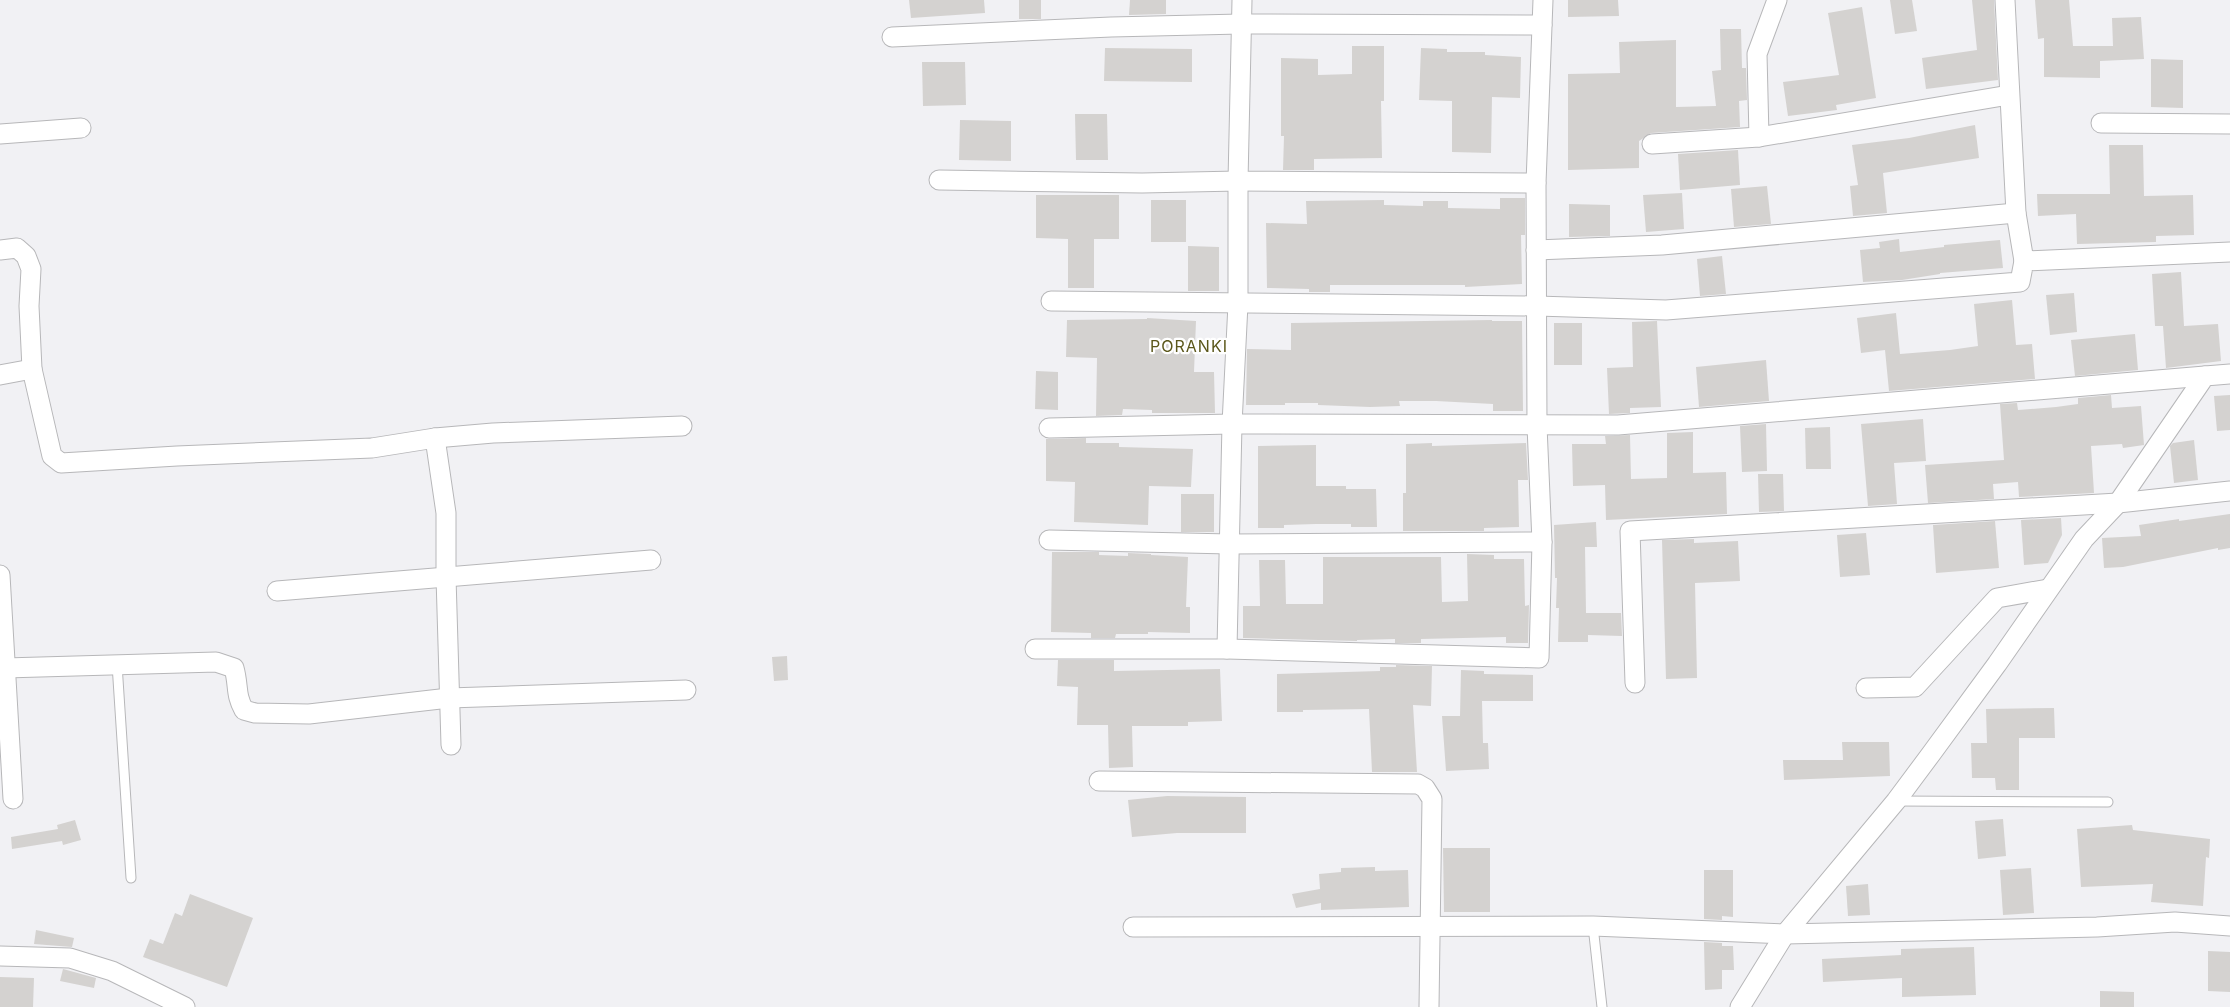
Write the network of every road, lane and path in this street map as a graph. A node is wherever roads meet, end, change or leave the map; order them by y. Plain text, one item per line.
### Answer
1 (1242, 0) edge
2 (1543, 0) edge
3 (1775, 0) edge
4 (2006, 0) edge
5 (1241, 24) junction
6 (1542, 25) junction
7 (892, 37) dead end
8 (2009, 95) junction
9 (2101, 123) dead end
10 (2230, 124) edge
11 (81, 128) dead end
12 (0, 134) edge
13 (1759, 137) junction
14 (1652, 144) dead end
15 (939, 180) dead end
16 (1238, 181) junction
17 (1536, 183) junction
18 (2016, 213) junction
19 (0, 250) edge
20 (1536, 250) junction
21 (2230, 252) edge
22 (2024, 261) junction
23 (1051, 301) dead end
24 (1238, 304) junction
25 (1537, 306) junction
26 (32, 369) junction
27 (2230, 374) edge
28 (0, 375) edge
29 (2205, 376) junction
30 (1232, 424) junction
31 (682, 426) dead end
32 (1537, 426) junction
33 (1049, 428) dead end
34 (435, 438) junction
35 (2230, 491) edge
36 (2118, 503) junction
37 (1049, 540) dead end
38 (1542, 542) junction
39 (1230, 544) junction
40 (650, 560) dead end
41 (0, 575) edge
42 (446, 577) junction
43 (2048, 589) junction
44 (277, 591) dead end
45 (1227, 648) junction
46 (1035, 649) dead end
47 (117, 664) junction
48 (5, 668) junction
49 (1634, 683) dead end
50 (1866, 688) dead end
51 (686, 690) dead end
52 (449, 698) junction
53 (451, 745) dead end
54 (1099, 781) dead end
55 (13, 799) dead end
56 (1896, 801) junction
57 (2108, 802) dead end
58 (131, 878) dead end
59 (1429, 926) junction
60 (1593, 926) junction
61 (2230, 926) edge
62 (1133, 927) dead end
63 (1785, 934) junction
64 (0, 956) edge
65 (185, 1007) edge
66 (1429, 1007) edge
67 (1602, 1007) edge
68 (1740, 1007) edge

1 - 5 street
2 - 6 street
3 - 13 street
4 - 8 street
5 - 6 street
5 - 7 street
5 - 16 street
6 - 17 street
8 - 13 street
8 - 18 street
9 - 10 street
11 - 12 street
13 - 14 street
15 - 16 street
16 - 17 street
16 - 24 street
17 - 20 street
18 - 20 street
18 - 22 street
19 - 26 street
20 - 25 street
21 - 22 street
22 - 25 street
23 - 24 street
24 - 25 street
24 - 30 street
25 - 32 street
26 - 28 street
26 - 34 street
27 - 29 street
29 - 32 street
29 - 36 street
30 - 32 street
30 - 33 street
30 - 39 street
31 - 34 street
32 - 38 street
34 - 42 street
35 - 36 street
36 - 43 street
36 - 49 street
37 - 39 street
38 - 39 street
38 - 45 street
39 - 45 street
40 - 42 street
41 - 48 street
42 - 44 street
42 - 52 street
43 - 50 street
43 - 56 street
45 - 46 street
47 - 48 street
47 - 52 street
47 - 58 lane
48 - 55 street
51 - 52 street
52 - 53 street
54 - 59 street
56 - 57 lane
56 - 63 street
59 - 60 street
59 - 62 street
59 - 66 street
60 - 63 street
60 - 67 lane
61 - 63 street
63 - 68 street
64 - 65 street

